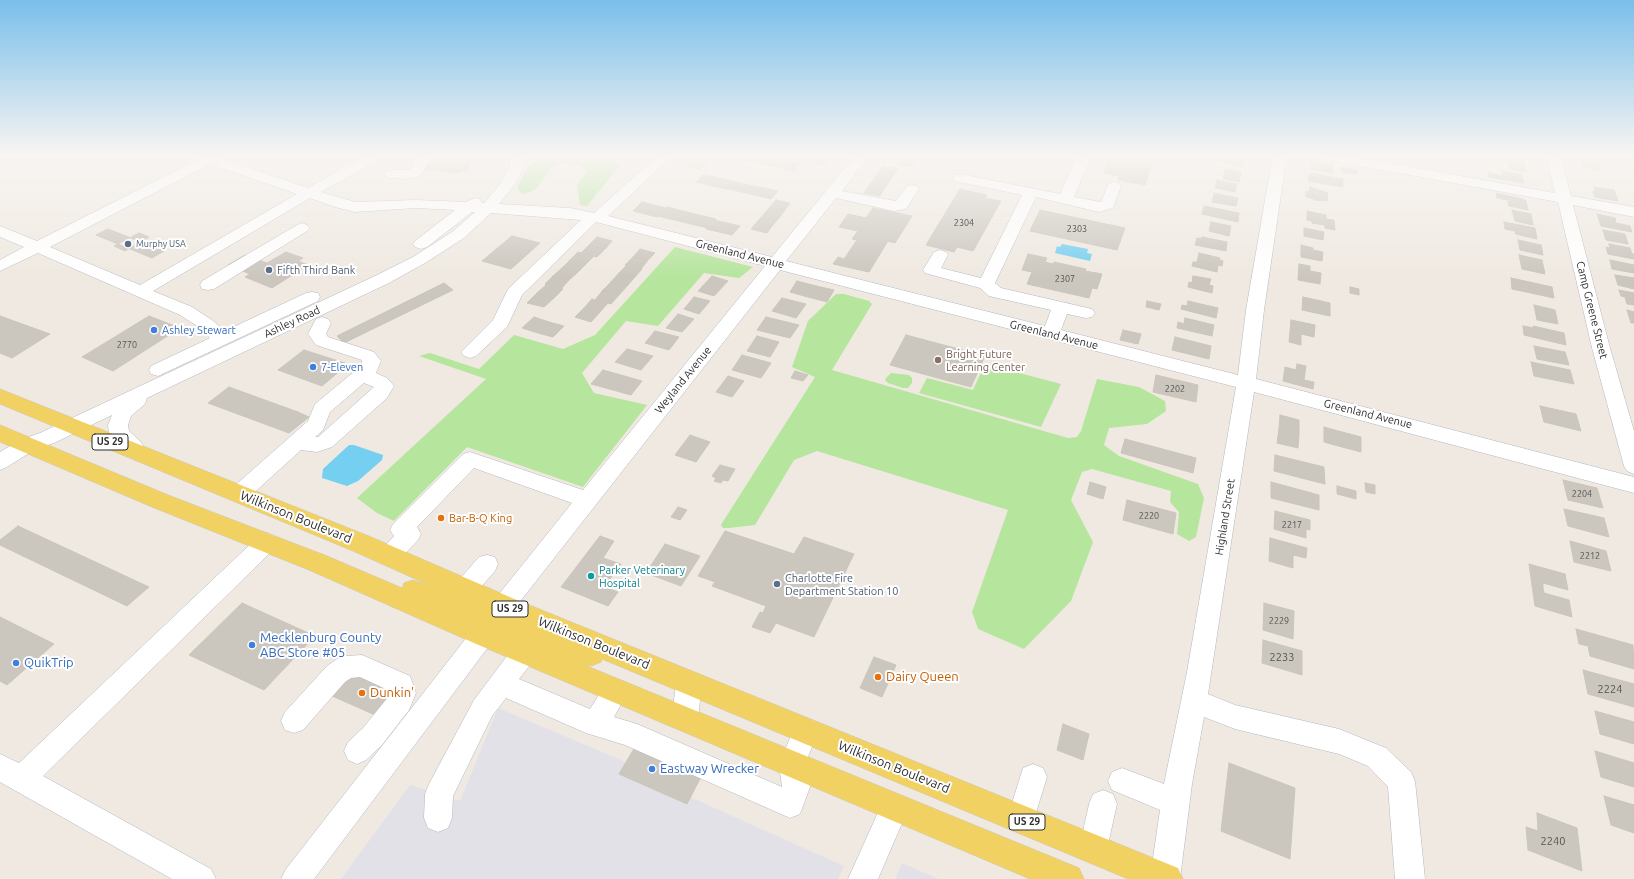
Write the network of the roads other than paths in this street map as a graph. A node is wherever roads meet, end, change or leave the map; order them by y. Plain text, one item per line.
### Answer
1 (138, 195) edge
2 (306, 195) edge
3 (315, 195) edge
4 (480, 195) edge
5 (499, 195) edge
6 (620, 195) edge
7 (830, 195) edge
8 (842, 195) edge
9 (908, 195) edge
10 (1030, 195) edge
11 (1046, 195) edge
12 (1067, 195) edge
13 (1111, 195) edge
14 (1273, 195) edge
15 (1542, 195) edge
16 (1563, 195) edge
17 (1065, 199) junction
18 (1564, 199) junction
19 (384, 206) junction
20 (470, 206) junction
21 (489, 207) junction
22 (1634, 212) edge
23 (595, 217) junction
24 (302, 228) dead end
25 (0, 231) edge
26 (439, 231) junction
27 (37, 247) junction
28 (940, 255) dead end
29 (776, 264) junction
30 (0, 266) edge
31 (986, 284) junction
32 (208, 285) dead end
33 (141, 291) junction
34 (1061, 307) junction
35 (1086, 313) dead end
36 (322, 322) dead end
37 (1051, 334) junction
38 (222, 339) junction
39 (470, 352) dead end
40 (362, 375) junction
41 (168, 380) junction
42 (1245, 383) junction
43 (0, 396) edge
44 (63, 423) junction
45 (0, 433) edge
46 (296, 442) junction
47 (27, 445) junction
48 (134, 452) junction
49 (0, 462) edge
50 (1634, 466) edge
51 (1634, 484) edge
52 (239, 494) junction
53 (587, 500) junction
54 (267, 542) junction
55 (389, 556) junction
56 (318, 563) junction
57 (486, 564) dead end
58 (465, 589) junction
59 (503, 606) junction
60 (483, 634) junction
61 (525, 652) junction
62 (679, 678) junction
63 (502, 684) junction
64 (616, 690) junction
65 (1194, 701) junction
66 (685, 719) junction
67 (294, 722) dead end
68 (595, 724) junction
69 (806, 730) junction
70 (357, 751) dead end
71 (792, 764) junction
72 (11, 773) edge
73 (1033, 777) dead end
74 (1122, 782) dead end
75 (1176, 803) junction
76 (1103, 804) dead end
77 (895, 807) junction
78 (438, 818) dead end
79 (1021, 819) junction
80 (1094, 849) junction
81 (200, 879) edge
82 (296, 879) edge
83 (864, 879) edge
84 (1068, 879) edge
85 (1166, 879) edge
86 (1410, 879) edge

1 - 27 street
2 - 33 street
3 - 19 street
4 - 20 street, Ashley Road
5 - 21 street, Ashley Road
6 - 23 street
7 - 29 street, Weyland Avenue
8 - 9 street
10 - 31 street
11 - 17 street
12 - 17 street
13 - 17 street
14 - 42 street, Highland Street
15 - 18 street
16 - 18 street, Camp Greene Street
18 - 22 street
18 - 50 street, Camp Greene Street
19 - 20 street, Greenland Avenue
19 - 26 street
20 - 21 street, Greenland Avenue
20 - 26 street, Ashley Road
21 - 23 street, Greenland Avenue
21 - 41 street, Ashley Road
23 - 29 street, Greenland Avenue
23 - 39 street
24 - 32 street
25 - 27 street
26 - 38 street, Ashley Road
27 - 30 street
27 - 33 street
28 - 31 street
29 - 37 street, Greenland Avenue
29 - 53 street, Weyland Avenue
31 - 34 street
33 - 38 street
34 - 35 street
34 - 37 street
36 - 40 street
37 - 42 street, Greenland Avenue
38 - 44 street, Ashley Road
40 - 46 street
40 - 46 street
41 - 44 street, Ashley Road
41 - 48 street
42 - 51 street, Greenland Avenue
42 - 65 street, Highland Street
43 - 44 main road, Wilkinson Boulevard / US 29
44 - 47 street, Ashley Road
44 - 48 main road, Wilkinson Boulevard / US 29
45 - 47 main road
46 - 52 street
47 - 49 street, Ashley Road
47 - 54 main road
48 - 52 main road, Wilkinson Boulevard / US 29
52 - 55 main road, Wilkinson Boulevard / US 29
53 - 55 street
53 - 59 street, Weyland Avenue
54 - 56 main road
54 - 72 street
55 - 58 main road, Wilkinson Boulevard / US 29
56 - 59 main road
56 - 60 main road
57 - 58 street
58 - 59 main road, Wilkinson Boulevard / US 29
59 - 62 main road, Wilkinson Boulevard / US 29
60 - 61 main road
60 - 62 main road
60 - 82 street
61 - 63 street
61 - 64 main road
62 - 66 street
62 - 69 main road, Wilkinson Boulevard / US 29
63 - 68 street
63 - 78 street
64 - 66 main road
64 - 68 street
65 - 75 street, Highland Street
65 - 86 street
66 - 71 main road
67 - 70 street
68 - 71 street
69 - 71 street
69 - 79 main road, Wilkinson Boulevard / US 29
71 - 77 main road
72 - 81 street
73 - 79 street
74 - 75 street
75 - 85 street, Highland Street
76 - 80 street
77 - 83 street
77 - 84 main road
79 - 80 main road, Wilkinson Boulevard / US 29
80 - 85 main road, Wilkinson Boulevard / US 29

